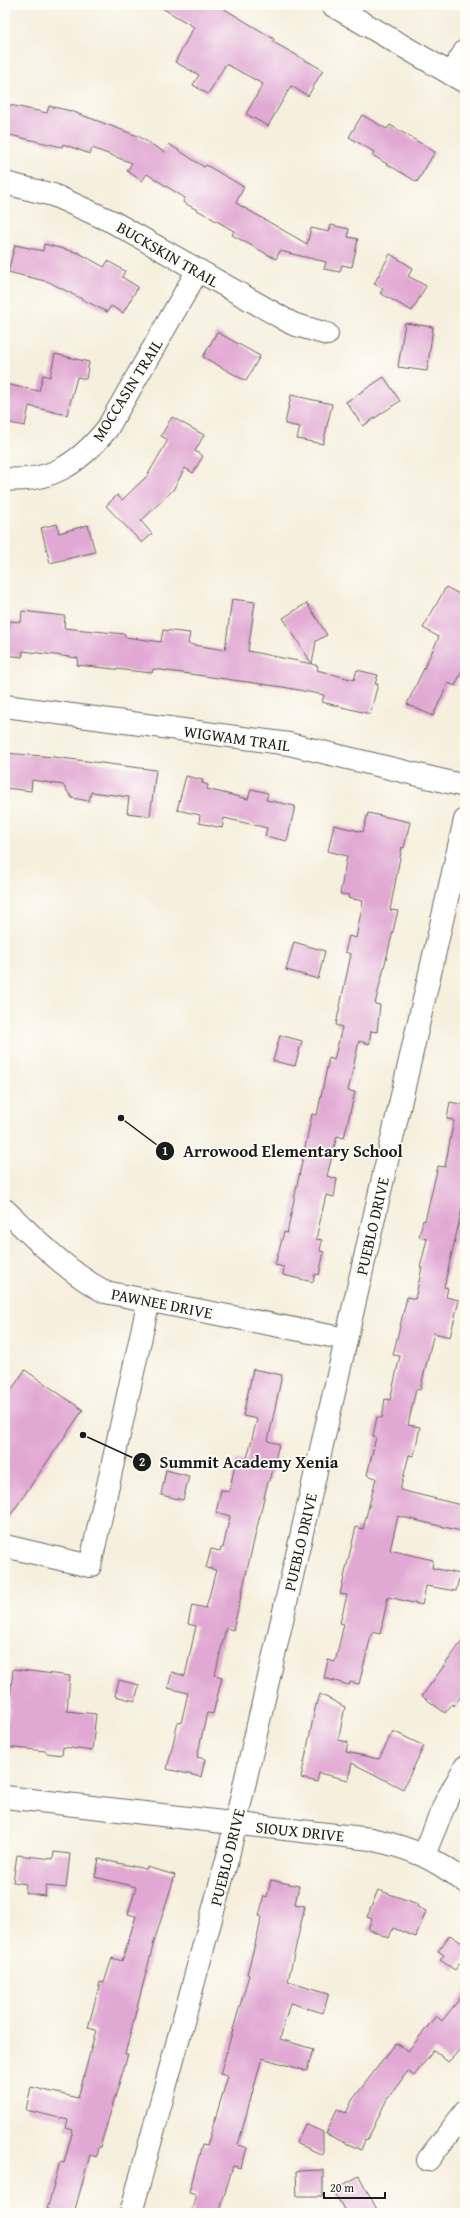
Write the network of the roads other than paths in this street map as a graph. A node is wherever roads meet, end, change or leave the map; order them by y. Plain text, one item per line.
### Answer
1 (332, 5) edge
2 (465, 51) edge
3 (458, 78) edge
4 (5, 183) edge
5 (198, 270) junction
6 (327, 334) dead end
7 (5, 479) edge
8 (5, 706) edge
9 (465, 786) edge
10 (465, 820) edge
11 (5, 1210) edge
12 (149, 1300) junction
13 (346, 1340) junction
14 (5, 1546) edge
15 (465, 1767) edge
16 (5, 1798) edge
17 (236, 1824) junction
18 (424, 1855) junction
19 (465, 1882) edge
20 (465, 2112) edge
21 (428, 2160) dead end
22 (131, 2213) edge

1 - 3 street
2 - 3 street
4 - 5 street, BUCKSKIN TRAIL
5 - 6 street, BUCKSKIN TRAIL
5 - 7 street, MOCCASIN TRAIL
8 - 9 street, WIGWAM TRAIL
10 - 13 street, PUEBLO DRIVE
11 - 12 street, PAWNEE DRIVE
12 - 13 street, PAWNEE DRIVE
12 - 14 street
13 - 17 street, PUEBLO DRIVE
15 - 18 street
16 - 17 street, SIOUX DRIVE
17 - 18 street, SIOUX DRIVE
17 - 22 street, PUEBLO DRIVE
18 - 19 street, SIOUX DRIVE
20 - 21 street

